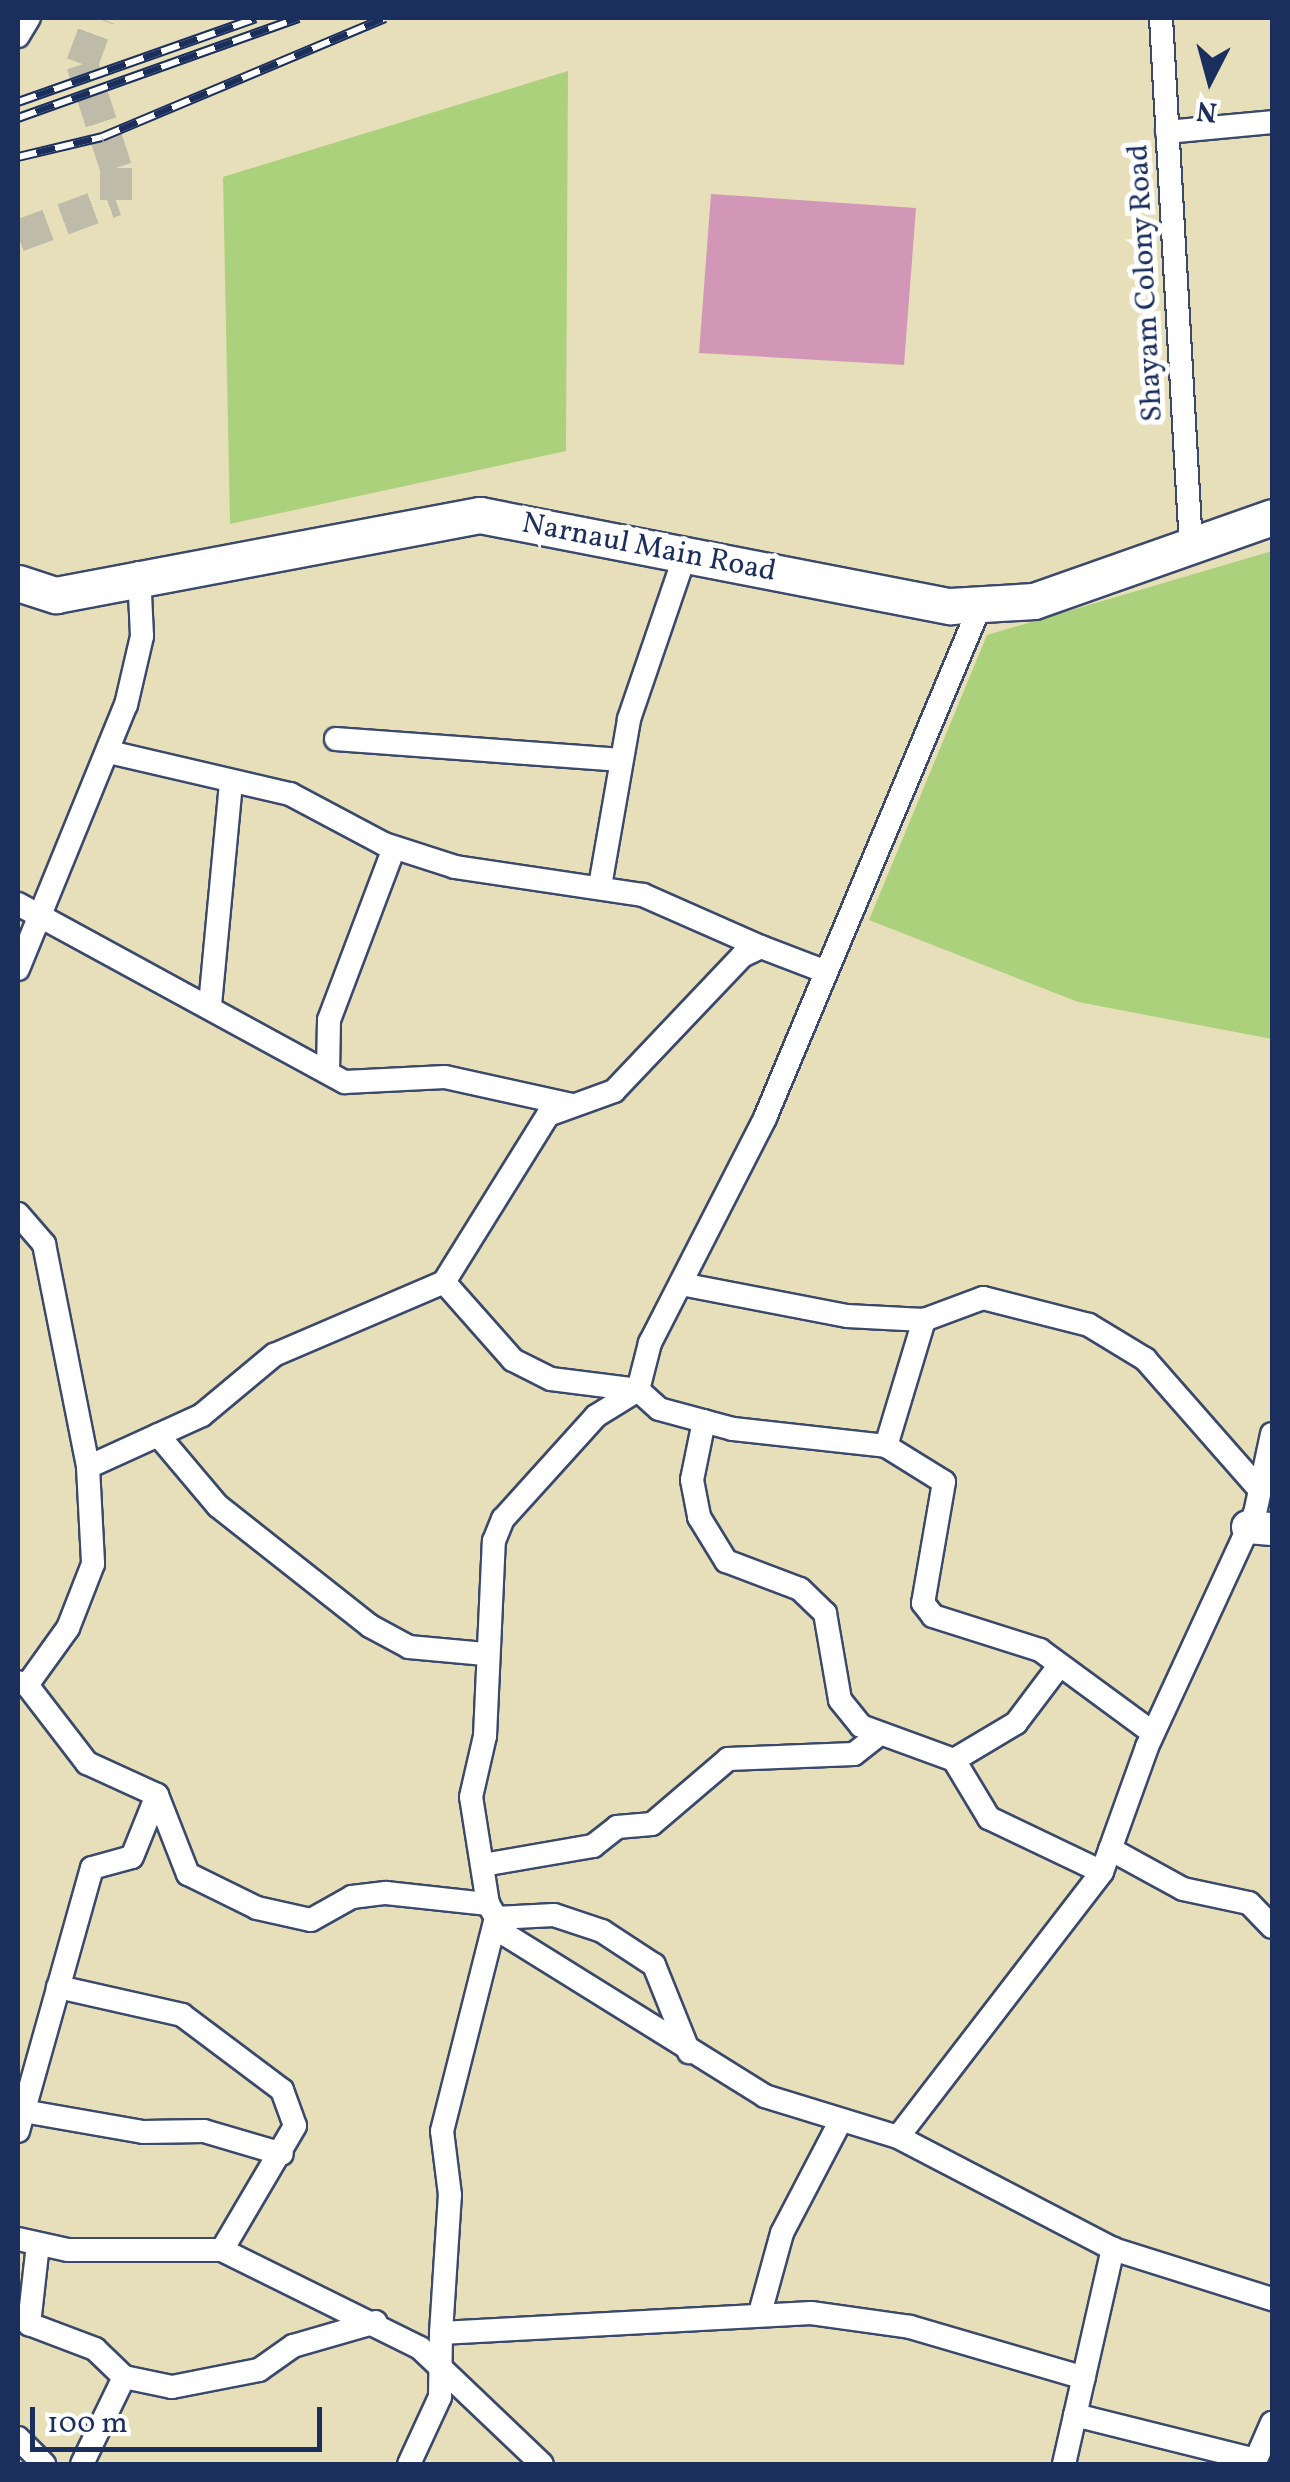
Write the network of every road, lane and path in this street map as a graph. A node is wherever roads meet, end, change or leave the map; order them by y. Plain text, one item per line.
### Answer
1 (29, 18) edge
2 (1161, 18) edge
3 (18, 36) edge
4 (1272, 122) edge
5 (1168, 132) junction
6 (1272, 517) edge
7 (1191, 546) junction
8 (685, 555) junction
9 (138, 573) junction
10 (18, 583) edge
11 (981, 604) junction
12 (336, 739) dead end
13 (108, 752) junction
14 (622, 760) junction
15 (230, 784) junction
16 (394, 848) junction
17 (600, 886) junction
18 (27, 909) edge
19 (761, 947) junction
20 (18, 969) edge
21 (826, 972) junction
22 (210, 1005) junction
23 (328, 1072) junction
24 (572, 1105) junction
25 (18, 1214) edge
26 (444, 1282) junction
27 (681, 1284) junction
28 (924, 1320) junction
29 (638, 1390) junction
30 (704, 1421) junction
31 (1272, 1434) edge
32 (158, 1435) junction
33 (886, 1446) junction
34 (88, 1468) junction
35 (1260, 1490) junction
36 (1260, 1528) edge
37 (485, 1654) junction
38 (1056, 1670) junction
39 (22, 1684) edge
40 (880, 1734) junction
41 (1153, 1734) junction
42 (954, 1760) junction
43 (157, 1796) junction
44 (1106, 1861) junction
45 (483, 1865) junction
46 (492, 1911) junction
47 (1272, 1927) edge
48 (58, 1987) junction
49 (689, 2052) junction
50 (841, 2120) junction
51 (20, 2121) edge
52 (898, 2138) junction
53 (282, 2154) junction
54 (28, 2241) edge
55 (1113, 2249) junction
56 (222, 2250) junction
57 (1272, 2299) edge
58 (760, 2313) junction
59 (376, 2322) junction
60 (23, 2324) edge
61 (441, 2333) junction
62 (434, 2362) junction
63 (124, 2377) junction
64 (1084, 2378) junction
65 (1075, 2415) junction
66 (1272, 2423) edge
67 (18, 2438) edge
68 (1254, 2462) edge
69 (44, 2464) edge
70 (82, 2464) edge
71 (409, 2464) edge
72 (542, 2464) edge
73 (1064, 2464) edge

1 - 3 street
2 - 5 street, Shayam Colony Road
4 - 5 street
5 - 7 street, Shayam Colony Road
6 - 7 main road, Narnaul Main Road
7 - 11 main road, Narnaul Main Road
8 - 9 main road, Narnaul Main Road
8 - 11 main road, Narnaul Main Road
8 - 14 street
9 - 10 main road, Narnaul Main Road
9 - 13 street
11 - 21 street
12 - 14 street
13 - 15 street
13 - 18 street
14 - 17 street
15 - 16 street
15 - 22 street
16 - 17 street
16 - 23 street
17 - 19 street
18 - 20 street
18 - 22 street
19 - 21 street
19 - 24 street
21 - 27 street
22 - 23 street
23 - 24 street
24 - 26 street
25 - 34 street
26 - 29 street
26 - 32 street
27 - 28 street
27 - 29 street
28 - 33 street
28 - 35 street
29 - 30 street
29 - 37 street
30 - 33 street
30 - 40 street
31 - 35 street
32 - 34 street
32 - 37 street
33 - 38 street
34 - 39 street
35 - 36 street
36 - 41 street
37 - 45 street
38 - 41 street
38 - 42 street
39 - 43 street
40 - 42 street
40 - 45 street
41 - 44 street
42 - 44 street
43 - 46 street
43 - 48 street
44 - 47 street
44 - 52 street
45 - 46 street
46 - 49 street
46 - 49 street
46 - 61 street
48 - 51 street
48 - 53 street
49 - 50 street
50 - 52 street
50 - 58 street
51 - 53 street
52 - 55 street
53 - 56 street
54 - 56 street
54 - 60 street
55 - 57 street
55 - 64 street
56 - 59 street
58 - 61 street
58 - 64 street
59 - 62 street
59 - 63 street
60 - 63 street
61 - 62 street
62 - 71 street
62 - 72 street
63 - 70 street
64 - 65 street
65 - 68 street
65 - 73 street
66 - 68 street
67 - 69 street

